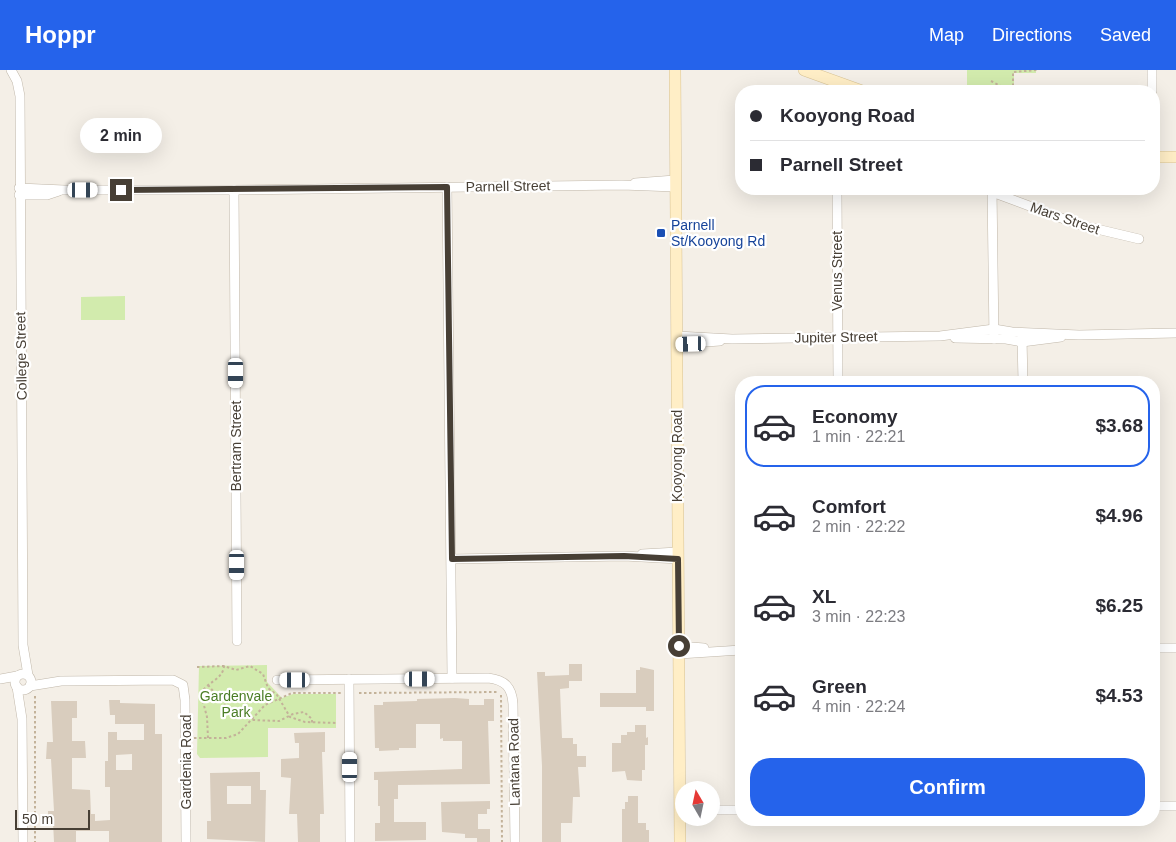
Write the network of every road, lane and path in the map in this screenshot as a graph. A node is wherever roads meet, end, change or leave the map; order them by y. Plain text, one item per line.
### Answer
1 (11, 70) edge
2 (674, 70) edge
3 (804, 70) edge
4 (1037, 70) edge
5 (1152, 70) edge
6 (991, 81) dead end
7 (834, 85) edge
8 (998, 85) edge
9 (1013, 85) edge
10 (1152, 85) edge
11 (1160, 157) edge
12 (1176, 157) edge
13 (675, 184) junction
14 (447, 187) junction
15 (234, 190) junction
16 (19, 191) junction
17 (837, 195) edge
18 (992, 195) edge
19 (1002, 195) edge
20 (1139, 239) dead end
21 (994, 329) junction
22 (1176, 333) edge
23 (940, 336) junction
24 (838, 337) junction
25 (1022, 338) junction
26 (994, 339) junction
27 (677, 340) junction
28 (838, 376) edge
29 (1022, 376) edge
30 (678, 556) junction
31 (452, 559) junction
32 (237, 641) dead end
33 (1160, 648) edge
34 (1176, 648) edge
35 (679, 650) junction
36 (735, 650) edge
37 (224, 666) junction
38 (197, 667) dead end
39 (23, 676) junction
40 (452, 678) junction
41 (0, 679) edge
42 (349, 679) junction
43 (277, 680) dead end
44 (61, 682) junction
45 (0, 684) edge
46 (208, 685) junction
47 (16, 687) junction
48 (29, 687) junction
49 (343, 693) dead end
50 (356, 693) dead end
51 (35, 696) dead end
52 (279, 698) junction
53 (290, 717) junction
54 (22, 719) junction
55 (252, 720) junction
56 (312, 723) junction
57 (337, 723) dead end
58 (194, 738) dead end
59 (208, 738) junction
60 (681, 781) edge
61 (1160, 806) edge
62 (1176, 806) edge
63 (720, 810) edge
64 (735, 810) edge
65 (681, 826) edge
66 (22, 842) edge
67 (35, 842) edge
68 (186, 842) edge
69 (350, 842) edge
70 (502, 842) edge
71 (515, 842) edge
72 (680, 842) edge

1 - 16 street, College Street
2 - 13 street, Kooyong Road
3 - 7 street
4 - 9 path
5 - 10 street
6 - 8 path
11 - 12 street
13 - 14 street, Parnell Street
13 - 27 street, Kooyong Road
14 - 15 street, Parnell Street
14 - 31 street
15 - 16 street, Parnell Street
15 - 32 street, Bertram Street
16 - 39 street, College Street
17 - 24 street, Venus Street
18 - 21 street
19 - 20 street, Mars Street
21 - 23 street, Jupiter Street
21 - 25 street, Jupiter Street
21 - 26 street
22 - 25 street, Jupiter Street
23 - 24 street, Jupiter Street
23 - 26 street, Jupiter Street
24 - 27 street, Jupiter Street
24 - 28 street, Venus Street
25 - 26 street, Jupiter Street
25 - 29 street
27 - 30 street, Kooyong Road
30 - 31 street
30 - 35 street, Kooyong Road
31 - 40 street
33 - 34 street
35 - 36 street
35 - 60 street, Kooyong Road
37 - 38 path
37 - 46 path
37 - 52 path
39 - 41 street
39 - 44 street
39 - 47 street
39 - 48 street
40 - 42 street
40 - 71 street, Lantana Road
42 - 43 street
42 - 69 street
44 - 48 street
44 - 68 street, Gardenia Road
45 - 47 street
46 - 55 path
46 - 59 path
47 - 48 street
47 - 54 street
48 - 54 street
49 - 52 path
50 - 70 path
51 - 67 path
52 - 53 path
52 - 55 path
53 - 55 path
53 - 56 path
53 - 56 path
54 - 66 street
55 - 59 path
56 - 57 path
58 - 59 path
61 - 62 street
63 - 64 street
65 - 72 street, Kooyong Road

